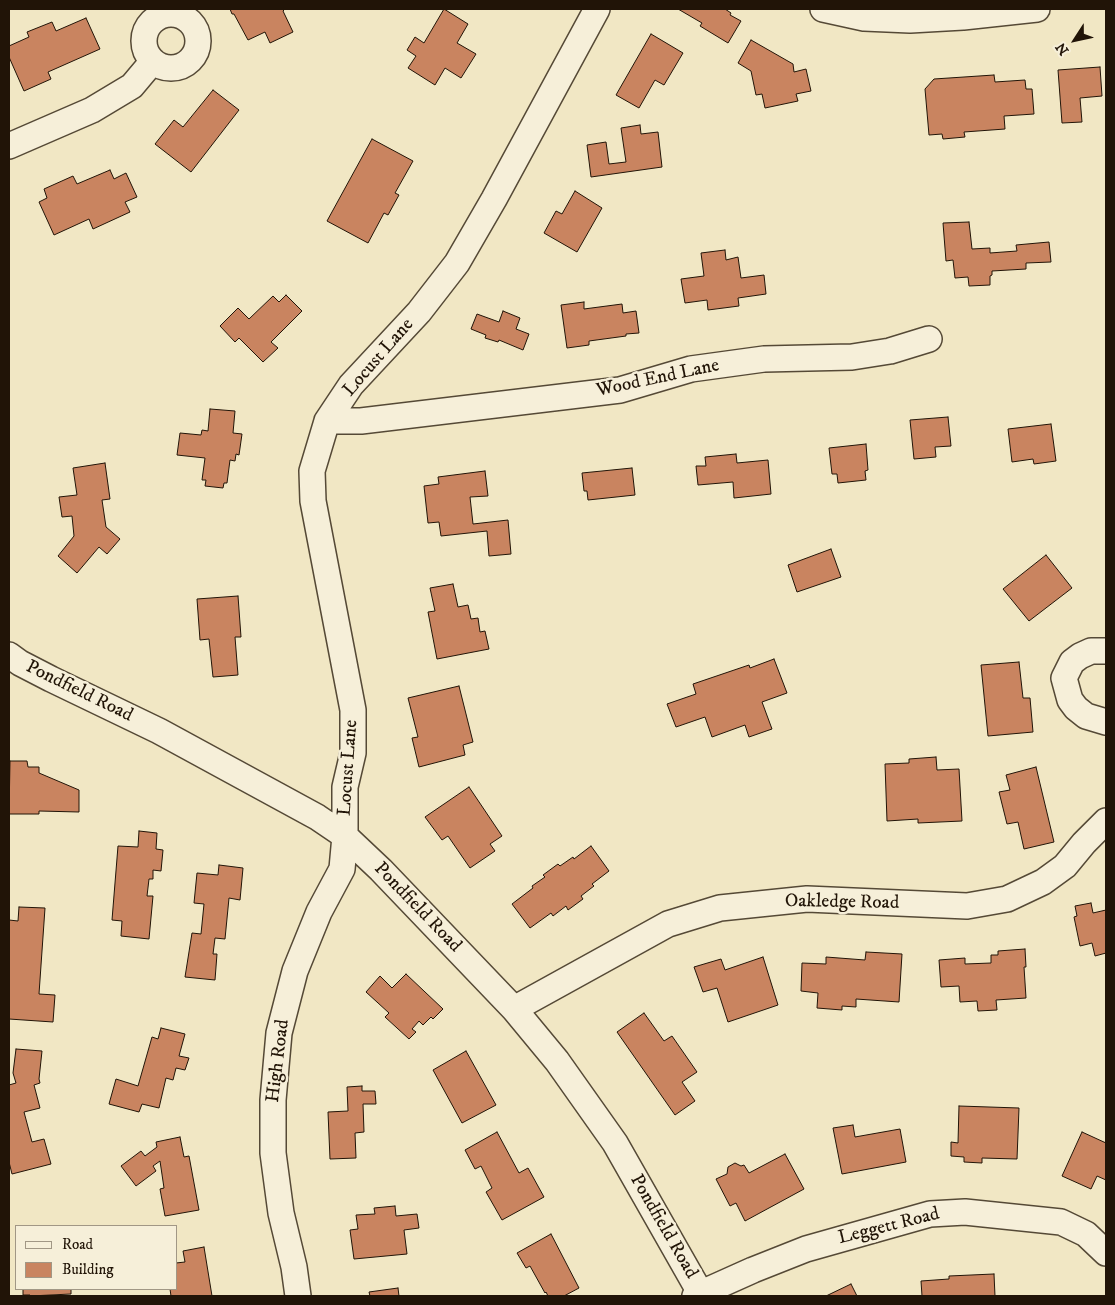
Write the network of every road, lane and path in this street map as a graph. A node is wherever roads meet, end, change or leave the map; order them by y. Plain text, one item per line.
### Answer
1 (598, 9) edge
2 (823, 9) edge
3 (1037, 9) edge
4 (153, 61) dead end
5 (9, 146) edge
6 (929, 339) dead end
7 (327, 421) junction
8 (1106, 651) edge
9 (12, 661) edge
10 (1106, 722) edge
11 (1106, 821) edge
12 (345, 836) junction
13 (514, 1009) junction
14 (1106, 1253) edge
15 (699, 1295) edge
16 (298, 1296) edge

1 - 7 street, Locust Lane
2 - 3 street
4 - 5 street
6 - 7 street, Wood End Lane
7 - 12 street, Locust Lane
8 - 10 street
9 - 12 street, Pondfield Road
11 - 13 street, Oakledge Road
12 - 13 street, Pondfield Road
12 - 16 street, High Road
13 - 15 street, Pondfield Road
14 - 15 street, Leggett Road

